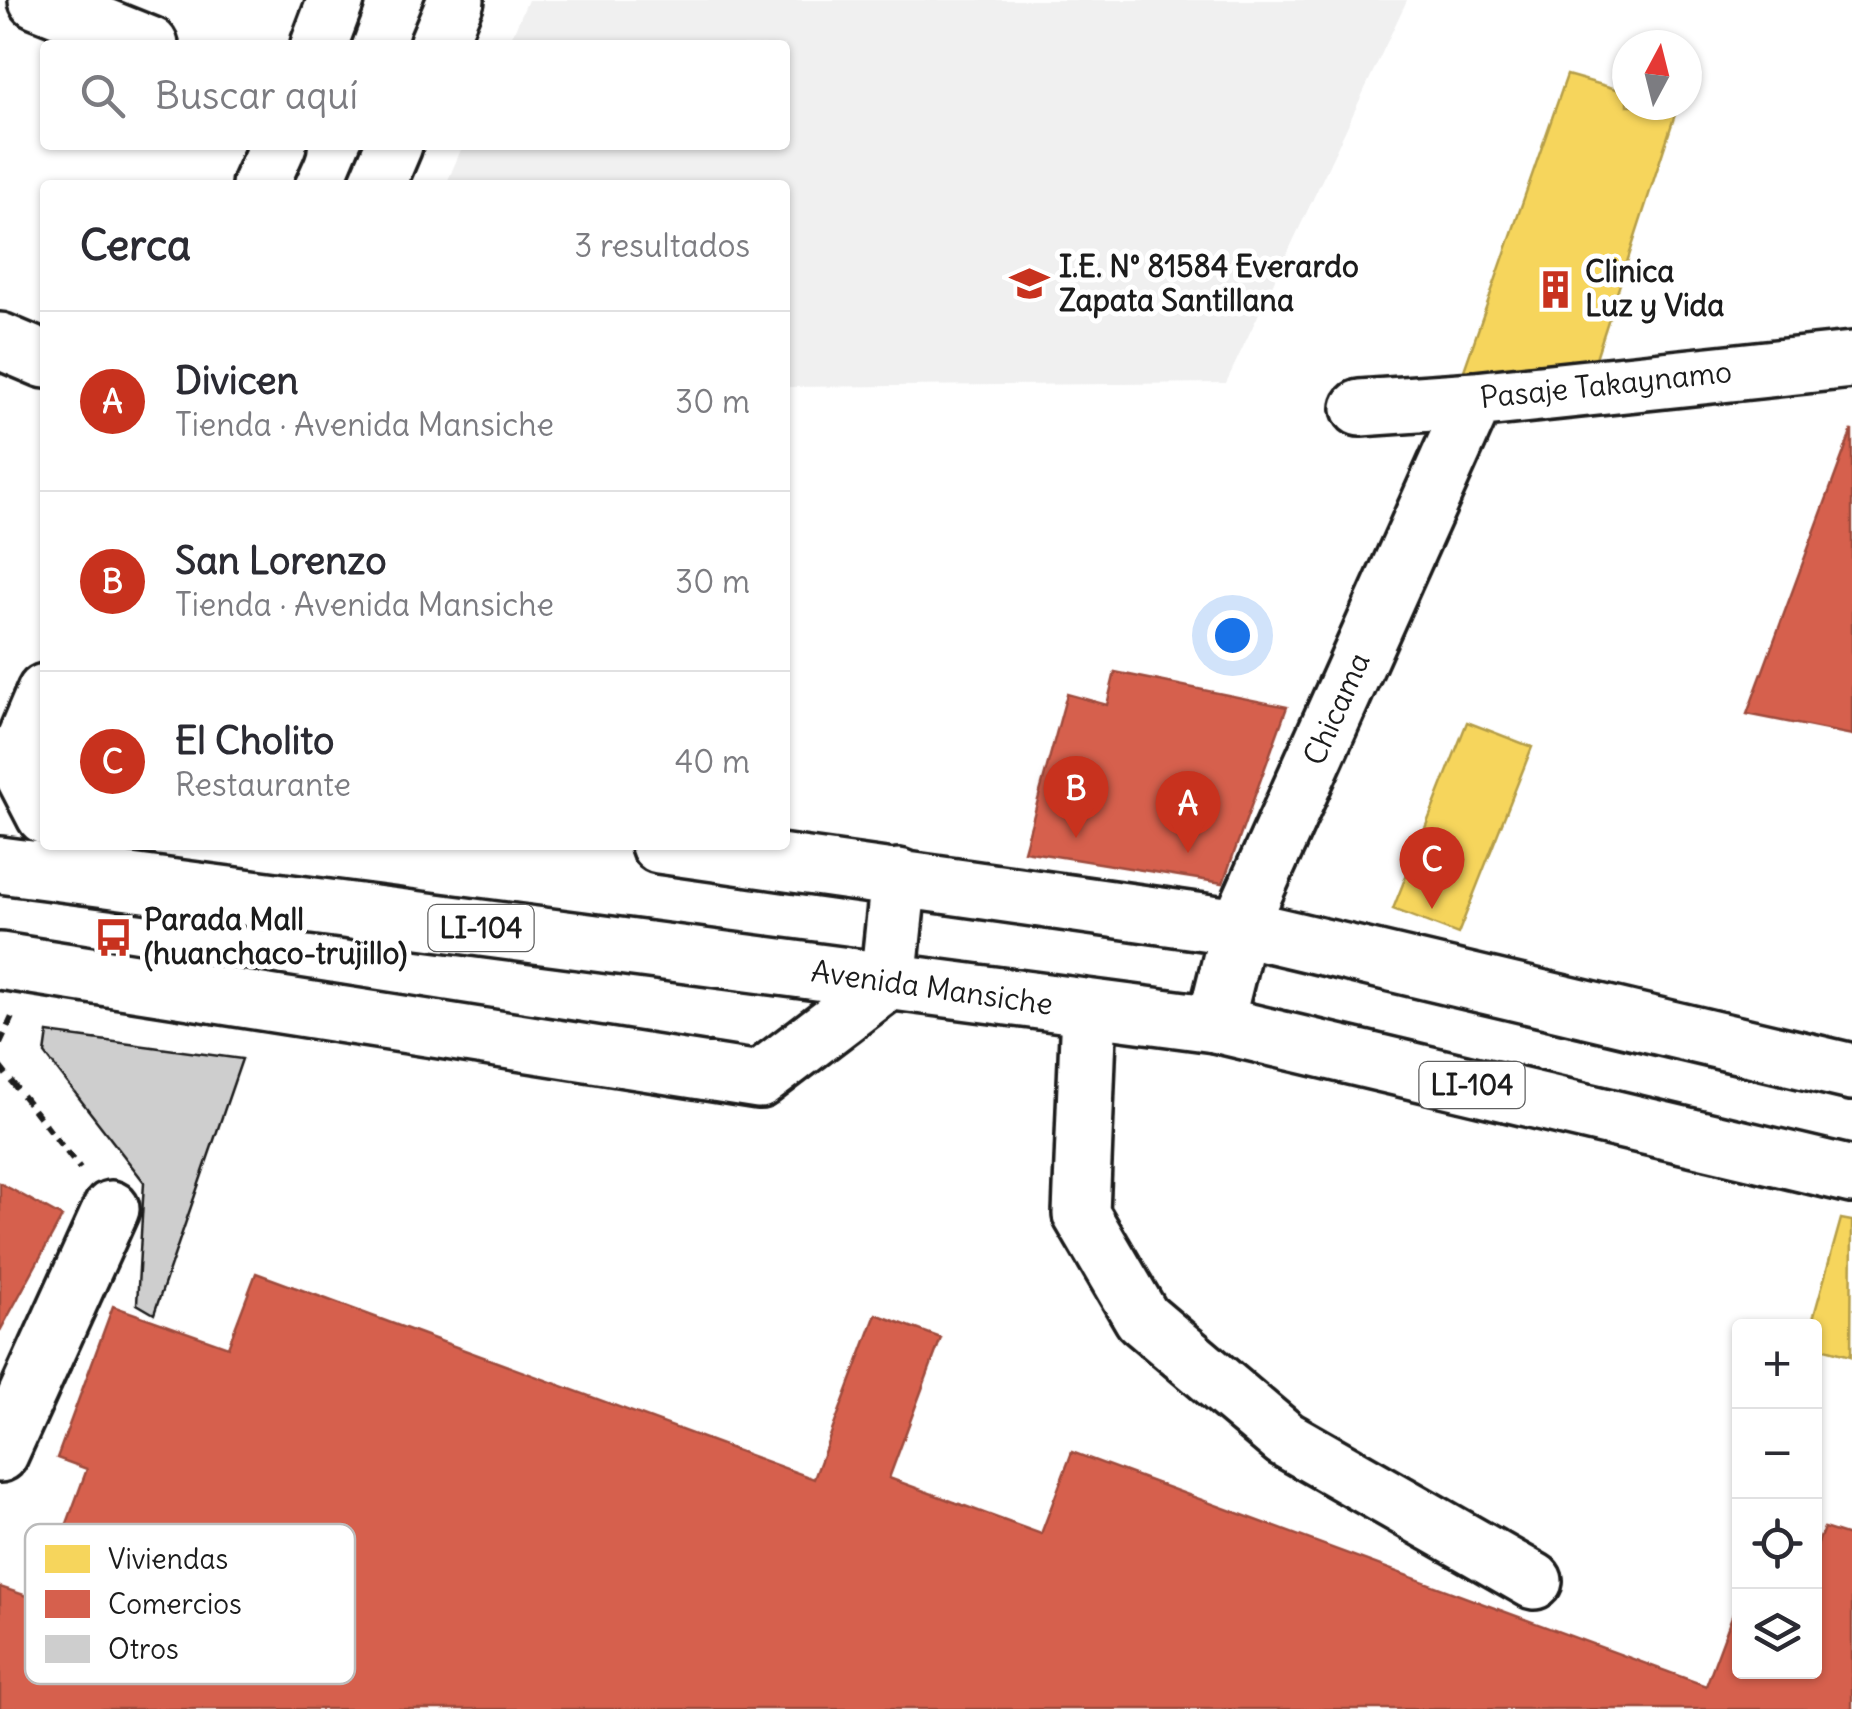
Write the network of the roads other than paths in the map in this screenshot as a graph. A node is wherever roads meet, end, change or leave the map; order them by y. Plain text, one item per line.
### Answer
1 (37, 0) edge
2 (336, 0) edge
3 (456, 0) edge
4 (137, 40) edge
5 (321, 40) edge
6 (439, 40) edge
7 (276, 150) edge
8 (392, 150) edge
9 (262, 180) edge
10 (379, 180) edge
11 (0, 341) edge
12 (40, 358) edge
13 (1852, 360) edge
14 (1475, 400) junction
15 (1360, 408) dead end
16 (40, 706) edge
17 (20, 761) edge
18 (40, 805) edge
19 (696, 850) edge
20 (75, 855) edge
21 (0, 865) edge
22 (898, 877) junction
23 (1239, 927) junction
24 (0, 961) edge
25 (888, 982) junction
26 (1088, 1008) junction
27 (1215, 1024) junction
28 (1852, 1072) edge
29 (1852, 1175) edge
30 (111, 1209) road end
31 (0, 1454) edge
32 (1534, 1581) dead end

1 - 4 main road
2 - 5 main road
3 - 6 main road
7 - 9 main road
8 - 10 main road
11 - 12 main road
13 - 14 main road, Pasaje Takaynamo
14 - 15 main road, Pasaje Takaynamo
14 - 23 main road, Chicama
16 - 17 main road
17 - 18 main road
19 - 22 main road
20 - 21 main road, Avenida Mansiche / LI-104
20 - 25 main road, Avenida Mansiche / LI-104
22 - 23 main road
22 - 25 main road
23 - 27 main road, Chicama
23 - 28 main road
24 - 25 main road
25 - 26 main road, Avenida Mansiche / LI-104
26 - 27 main road, Avenida Mansiche / LI-104
26 - 32 main road
27 - 29 main road, Avenida Mansiche / LI-104
30 - 31 main road

